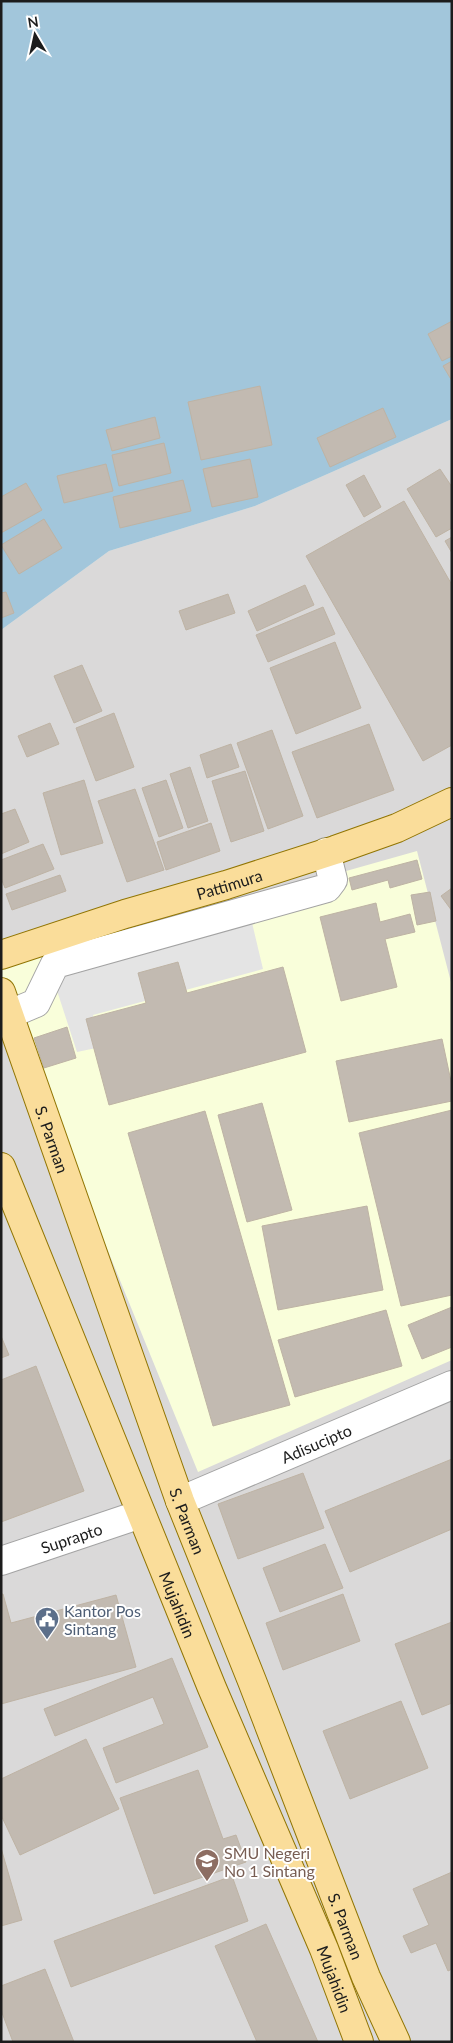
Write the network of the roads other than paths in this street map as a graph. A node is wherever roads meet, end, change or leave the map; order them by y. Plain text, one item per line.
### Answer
1 (452, 802) edge
2 (326, 852) junction
3 (1, 955) edge
4 (6, 1003) edge
5 (1, 1167) edge
6 (452, 1385) edge
7 (180, 1501) junction
8 (141, 1514) junction
9 (1, 1561) edge
10 (359, 2042) edge
11 (396, 2042) edge

1 - 2 main road, Pattimura
2 - 3 main road, Pattimura
2 - 4 street
4 - 7 main road, S. Parman
5 - 8 main road, Mujahidin
6 - 7 street, Adisucipto
7 - 11 main road, S. Parman
8 - 9 street, Suprapto
8 - 10 main road, Mujahidin

